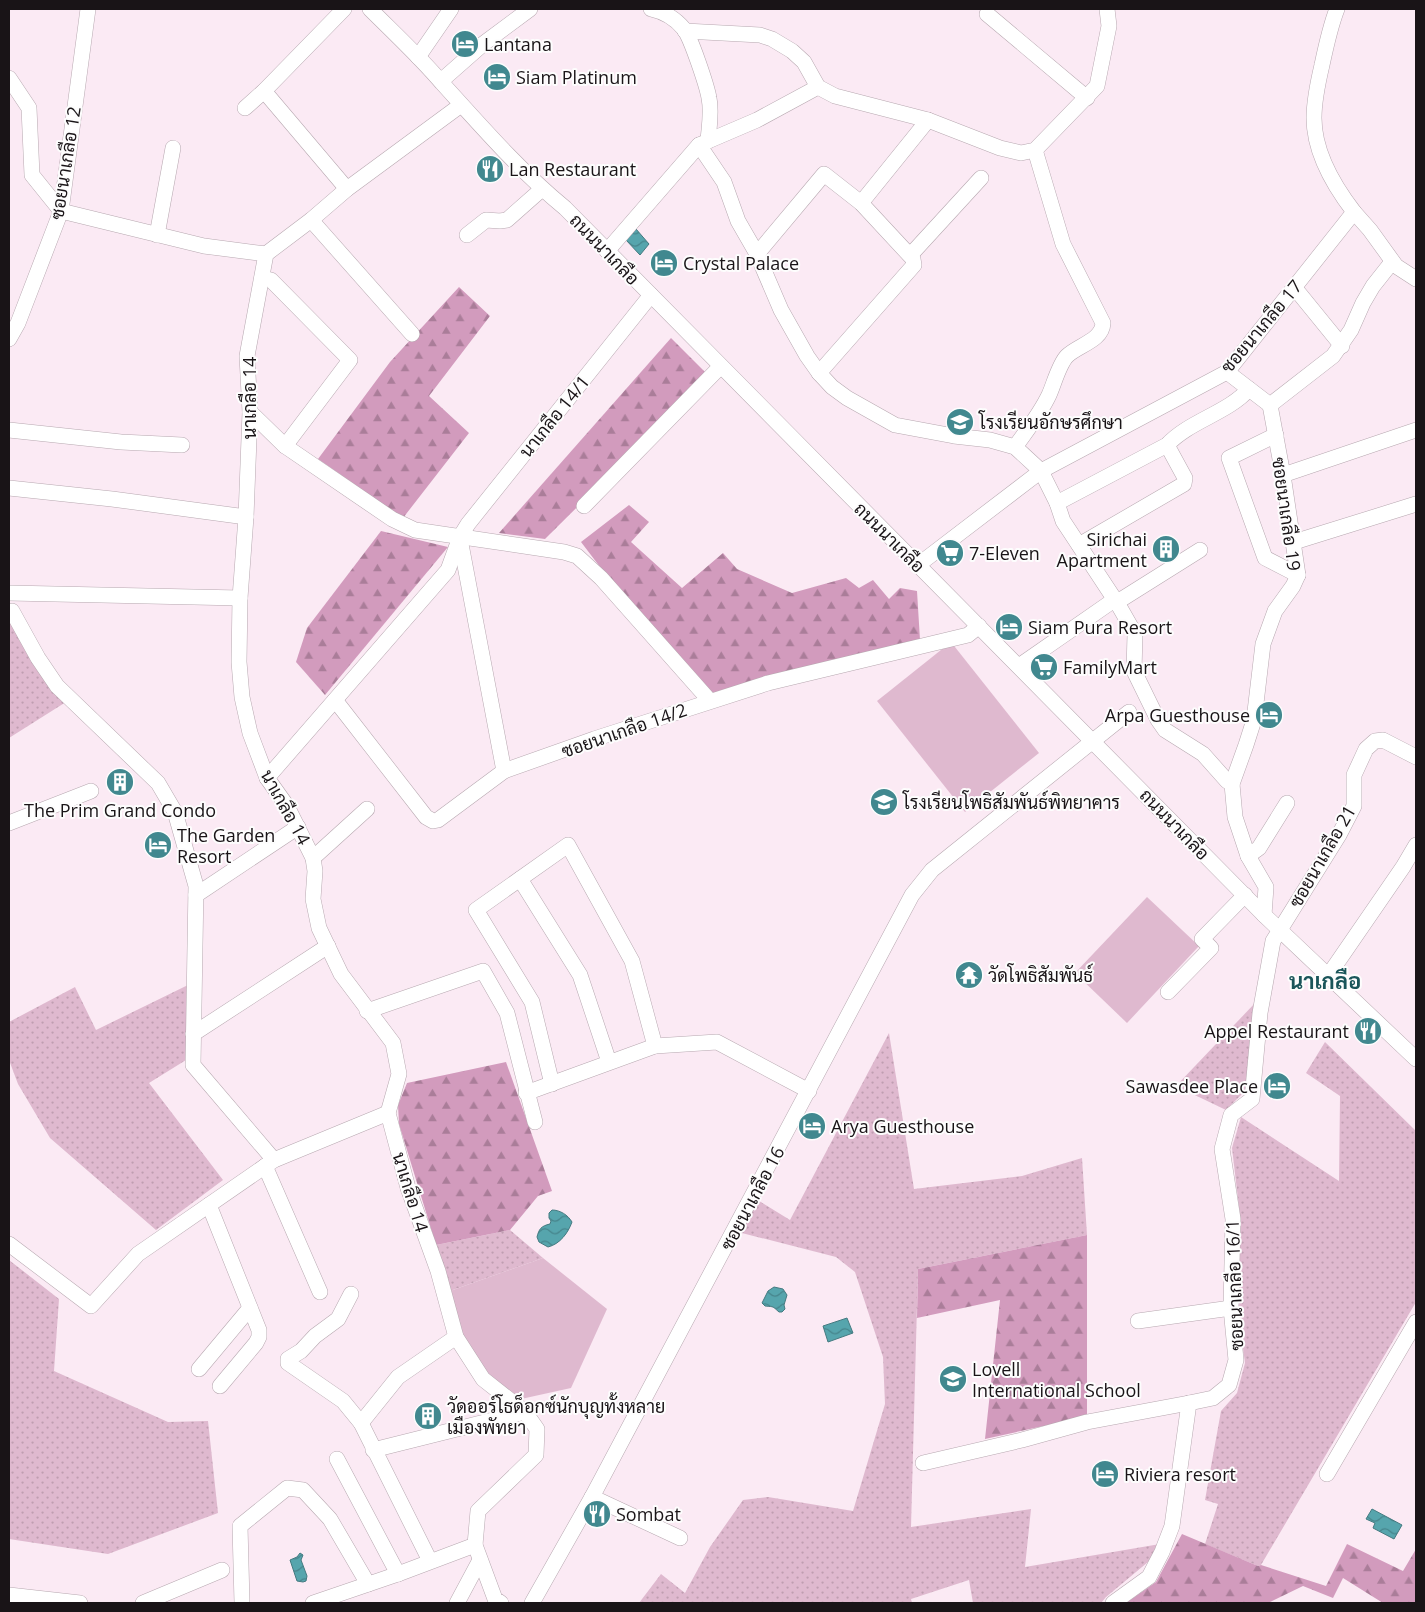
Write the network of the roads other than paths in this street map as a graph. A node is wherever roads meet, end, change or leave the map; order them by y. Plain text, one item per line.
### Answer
1 (88, 9) edge
2 (344, 9) edge
3 (370, 9) edge
4 (451, 9) edge
5 (530, 9) edge
6 (652, 9) edge
7 (1107, 9) edge
8 (1337, 9) edge
9 (987, 14) dead end
10 (685, 31) junction
11 (418, 57) junction
12 (9, 78) edge
13 (441, 81) junction
14 (818, 86) junction
15 (264, 91) junction
16 (1087, 98) junction
17 (461, 105) junction
18 (245, 108) dead end
19 (928, 120) junction
20 (704, 143) junction
21 (173, 148) dead end
22 (1035, 150) junction
23 (980, 178) dead end
24 (347, 189) junction
25 (542, 189) junction
26 (861, 203) junction
27 (61, 211) junction
28 (1354, 212) junction
29 (311, 220) junction
30 (157, 235) junction
31 (467, 235) dead end
32 (607, 251) junction
33 (266, 254) junction
34 (757, 254) junction
35 (910, 254) junction
36 (1392, 262) junction
37 (262, 278) junction
38 (1416, 279) edge
39 (1294, 287) junction
40 (651, 295) junction
41 (412, 334) dead end
42 (9, 339) edge
43 (1342, 346) junction
44 (721, 366) junction
45 (1227, 372) junction
46 (819, 373) junction
47 (1249, 389) junction
48 (1270, 405) junction
49 (250, 412) junction
50 (9, 430) edge
51 (1416, 430) edge
52 (1276, 435) junction
53 (182, 445) dead end
54 (1167, 445) junction
55 (285, 446) junction
56 (1015, 447) junction
57 (1041, 471) junction
58 (1283, 475) junction
59 (9, 488) edge
60 (1056, 504) junction
61 (1416, 504) edge
62 (584, 506) dead end
63 (246, 517) junction
64 (460, 537) junction
65 (1294, 542) junction
66 (1079, 545) junction
67 (1200, 550) dead end
68 (918, 565) junction
69 (1298, 575) junction
70 (9, 593) edge
71 (240, 598) junction
72 (1114, 600) junction
73 (10, 610) edge
74 (979, 626) junction
75 (1019, 666) junction
76 (335, 700) junction
77 (710, 701) junction
78 (1129, 712) dead end
79 (1094, 741) junction
80 (1416, 757) edge
81 (504, 771) junction
82 (267, 778) junction
83 (1232, 784) junction
84 (91, 791) dead end
85 (1287, 803) dead end
86 (367, 808) dead end
87 (9, 823) edge
88 (298, 827) junction
89 (1416, 845) edge
90 (1248, 856) junction
91 (314, 858) junction
92 (520, 879) junction
93 (196, 895) junction
94 (1245, 895) junction
95 (1264, 915) junction
96 (1279, 929) junction
97 (328, 946) junction
98 (1328, 976) junction
99 (1168, 992) dead end
100 (367, 1011) junction
101 (193, 1034) junction
102 (655, 1046) junction
103 (1416, 1059) edge
104 (609, 1062) junction
105 (552, 1084) junction
106 (809, 1091) junction
107 (526, 1093) junction
108 (388, 1113) junction
109 (535, 1122) dead end
110 (270, 1163) junction
111 (209, 1205) junction
112 (9, 1244) edge
113 (320, 1292) dead end
114 (351, 1294) dead end
115 (250, 1308) junction
116 (1231, 1308) junction
117 (1138, 1321) dead end
118 (1416, 1322) edge
119 (456, 1337) junction
120 (199, 1368) dead end
121 (220, 1386) dead end
122 (1189, 1403) junction
123 (525, 1412) junction
124 (361, 1423) junction
125 (373, 1450) junction
126 (337, 1459) dead end
127 (923, 1463) dead end
128 (1327, 1474) dead end
129 (592, 1497) junction
130 (680, 1538) dead end
131 (475, 1545) junction
132 (480, 1560) junction
133 (430, 1561) junction
134 (222, 1570) dead end
135 (398, 1574) junction
136 (368, 1584) junction
137 (9, 1595) edge
138 (339, 1598) edge
139 (80, 1603) edge
140 (143, 1603) edge
141 (242, 1603) edge
142 (313, 1603) edge
143 (457, 1603) edge
144 (501, 1603) edge
145 (532, 1603) edge
146 (1113, 1603) edge

1 - 27 street, ซอยนาเกลือ 12
2 - 15 street
3 - 11 street, ถนนนาเกลือ
4 - 11 street
5 - 13 street
6 - 10 street
7 - 16 street
8 - 28 street
9 - 16 street
10 - 14 street
10 - 20 street
11 - 13 street, ถนนนาเกลือ
12 - 27 street
13 - 17 street, ถนนนาเกลือ
14 - 19 street
14 - 20 street
15 - 18 street
15 - 24 street
16 - 22 street
17 - 24 street
17 - 25 street, ถนนนาเกลือ
19 - 22 street
19 - 26 street
20 - 32 street
20 - 34 street
21 - 30 street
22 - 56 street
23 - 35 street
24 - 29 street
25 - 31 street
25 - 32 street, ถนนนาเกลือ
26 - 34 street
26 - 35 street
27 - 30 street
27 - 42 street, ซอยนาเกลือ 12
28 - 36 street
28 - 39 street, ซอยนาเกลือ 17
29 - 33 street
29 - 41 street
30 - 33 street
32 - 40 street, ถนนนาเกลือ
33 - 37 street, นาเกลือ 14
34 - 46 street
35 - 46 street
36 - 38 street
36 - 43 street
37 - 49 street, นาเกลือ 14
37 - 55 street
39 - 43 street
39 - 45 street, ซอยนาเกลือ 17
40 - 44 street, ถนนนาเกลือ
40 - 64 street, นาเกลือ 14/1
43 - 48 street
44 - 62 street
44 - 68 street, ถนนนาเกลือ
45 - 47 street
45 - 57 street, ซอยนาเกลือ 17
46 - 56 street
47 - 48 street
47 - 54 street
48 - 52 street, ซอยนาเกลือ 19
49 - 55 street
49 - 63 street, นาเกลือ 14
50 - 53 street
51 - 58 street
52 - 58 street, ซอยนาเกลือ 19
52 - 69 street
54 - 60 street
54 - 66 street
55 - 64 street
56 - 57 street
57 - 60 street
57 - 68 street, ซอยนาเกลือ 17
58 - 65 street, ซอยนาเกลือ 19
59 - 63 street
60 - 66 street
61 - 65 street
63 - 71 street, นาเกลือ 14
64 - 76 street, นาเกลือ 14/1
64 - 77 street
64 - 81 street
65 - 69 street, ซอยนาเกลือ 19
66 - 72 street
67 - 72 street
68 - 74 street, ถนนนาเกลือ
69 - 83 street, ซอยนาเกลือ 19
70 - 71 street
71 - 82 street, นาเกลือ 14
72 - 75 street
72 - 83 street
73 - 93 street
74 - 75 street, ถนนนาเกลือ
74 - 77 street, ซอยนาเกลือ 14/2
75 - 79 street, ถนนนาเกลือ
76 - 81 street, ซอยนาเกลือ 14/2
76 - 82 street, นาเกลือ 14/1
77 - 81 street, ซอยนาเกลือ 14/2
78 - 79 street, ซอยนาเกลือ 16
79 - 94 street, ถนนนาเกลือ
79 - 106 street, ซอยนาเกลือ 16
80 - 96 street, ซอยนาเกลือ 21
82 - 88 street, นาเกลือ 14
83 - 90 street, ซอยนาเกลือ 19
84 - 87 street
85 - 90 street
86 - 91 street
88 - 91 street, นาเกลือ 14
88 - 93 street
89 - 98 street
90 - 95 street, ซอยนาเกลือ 19
91 - 97 street, นาเกลือ 14
92 - 102 street
92 - 104 street
92 - 105 street
93 - 101 street
94 - 95 street, ถนนนาเกลือ
94 - 99 street
95 - 96 street, ถนนนาเกลือ
96 - 98 street, ถนนนาเกลือ
96 - 116 street, ซอยนาเกลือ 16/1
97 - 100 street, นาเกลือ 14
97 - 101 street
98 - 103 street, ถนนนาเกลือ
100 - 107 street
100 - 108 street, นาเกลือ 14
101 - 110 street
102 - 104 street
102 - 106 street
104 - 105 street
105 - 107 street
106 - 129 street, ซอยนาเกลือ 16
107 - 109 street
108 - 110 street
108 - 119 street, นาเกลือ 14
110 - 111 street
110 - 113 street
111 - 112 street
111 - 115 street
114 - 124 street
115 - 120 street
115 - 121 street
116 - 117 street
116 - 122 street, ซอยนาเกลือ 16/1
118 - 128 street
119 - 123 street, นาเกลือ 14
119 - 124 street
122 - 127 street, ซอยนาเกลือ 16/1
122 - 146 street
123 - 125 street
123 - 131 street, นาเกลือ 14
124 - 125 street
125 - 133 street
126 - 135 street
129 - 130 street
129 - 145 street, ซอยนาเกลือ 16
131 - 132 street, นาเกลือ 14
131 - 133 street
132 - 143 street
132 - 144 street, นาเกลือ 14
133 - 135 street
134 - 140 street
135 - 136 street
136 - 138 street
136 - 141 street
137 - 139 street
138 - 142 street

